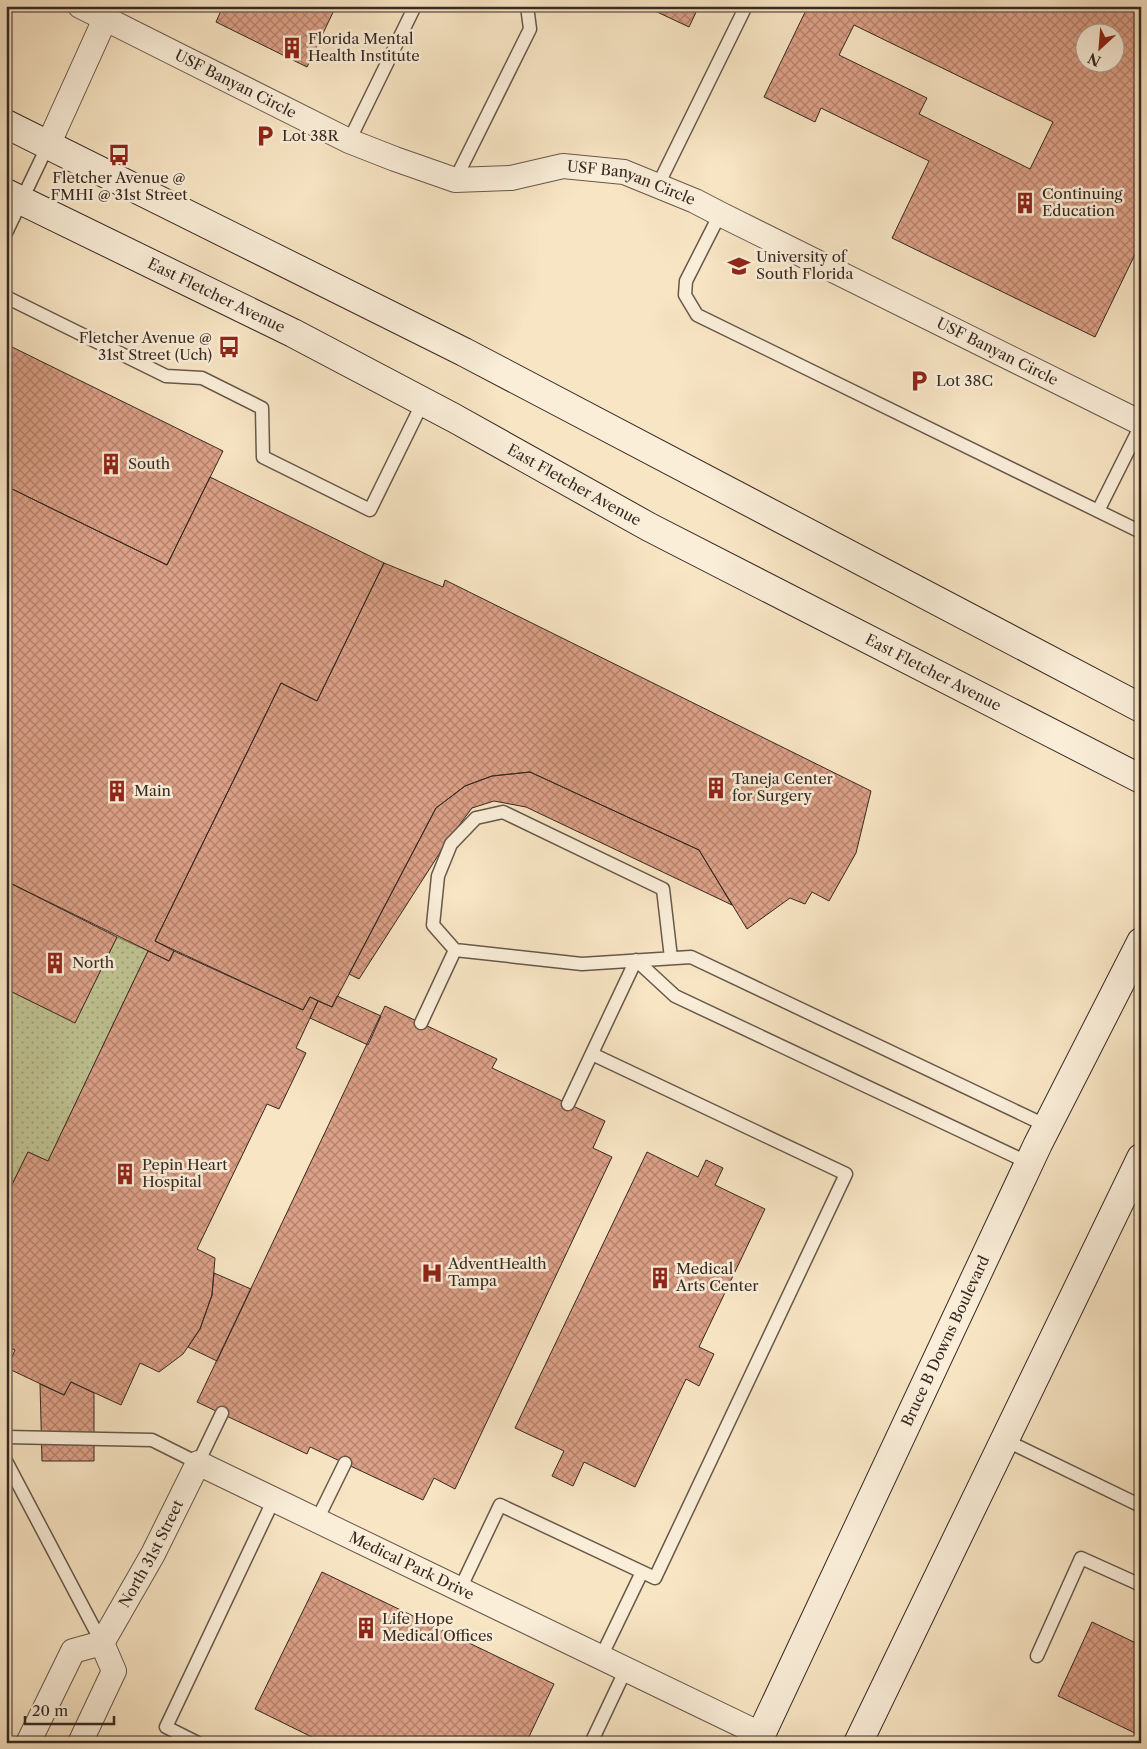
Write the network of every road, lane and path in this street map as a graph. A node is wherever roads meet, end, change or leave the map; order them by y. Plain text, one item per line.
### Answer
1 (80, 6) edge
2 (415, 6) edge
3 (527, 6) edge
4 (746, 6) edge
5 (105, 18) junction
6 (6, 124) edge
7 (349, 140) junction
8 (48, 145) junction
9 (455, 180) junction
10 (658, 186) junction
11 (14, 197) edge
12 (720, 214) junction
13 (6, 233) edge
14 (6, 298) edge
15 (423, 402) junction
16 (1141, 424) edge
17 (1098, 511) junction
18 (1141, 532) edge
19 (1141, 708) edge
20 (1141, 779) edge
21 (1141, 942) edge
22 (455, 950) junction
23 (671, 958) junction
24 (636, 960) junction
25 (421, 1023) dead end
26 (592, 1054) junction
27 (568, 1104) dead end
28 (1047, 1126) junction
29 (1029, 1163) junction
30 (1138, 1171) edge
31 (222, 1413) dead end
32 (6, 1437) edge
33 (1005, 1440) junction
34 (6, 1461) edge
35 (198, 1463) junction
36 (345, 1463) dead end
37 (274, 1499) junction
38 (1141, 1506) edge
39 (317, 1520) junction
40 (642, 1572) junction
41 (1141, 1585) edge
42 (460, 1589) junction
43 (102, 1643) junction
44 (1037, 1656) dead end
45 (601, 1657) junction
46 (626, 1669) junction
47 (759, 1739) edge
48 (28, 1743) edge
49 (80, 1743) edge
50 (198, 1743) edge
51 (591, 1743) edge
52 (858, 1743) edge

1 - 5 street, USF Banyan Circle
2 - 7 lane
3 - 9 lane
4 - 10 lane
5 - 7 street, USF Banyan Circle
5 - 8 street
6 - 8 main road
7 - 9 street, USF Banyan Circle
8 - 11 lane
8 - 19 main road
9 - 10 street, USF Banyan Circle
10 - 12 street, USF Banyan Circle
11 - 13 lane
11 - 15 main road, East Fletcher Avenue
12 - 16 street, USF Banyan Circle
12 - 17 lane
14 - 15 lane
15 - 20 main road, East Fletcher Avenue
16 - 17 lane
17 - 18 lane
21 - 28 main road, Bruce B Downs Boulevard
22 - 23 lane
22 - 24 lane
22 - 25 lane
23 - 24 lane
23 - 28 lane
24 - 26 lane
24 - 29 lane
26 - 27 lane
26 - 40 lane
28 - 29 main road, Bruce B Downs Boulevard
29 - 47 main road, Bruce B Downs Boulevard
30 - 33 main road
31 - 35 lane
32 - 35 lane
33 - 38 lane
33 - 52 main road
34 - 43 lane
35 - 37 street, Medical Park Drive
35 - 43 street, North 31st Street
36 - 39 lane
37 - 39 street, Medical Park Drive
37 - 50 lane
39 - 42 street, Medical Park Drive
40 - 42 lane
40 - 45 lane
41 - 44 lane
42 - 45 street, Medical Park Drive
43 - 48 street
43 - 49 street
45 - 46 street, Medical Park Drive
46 - 47 street, Medical Park Drive
46 - 51 lane

